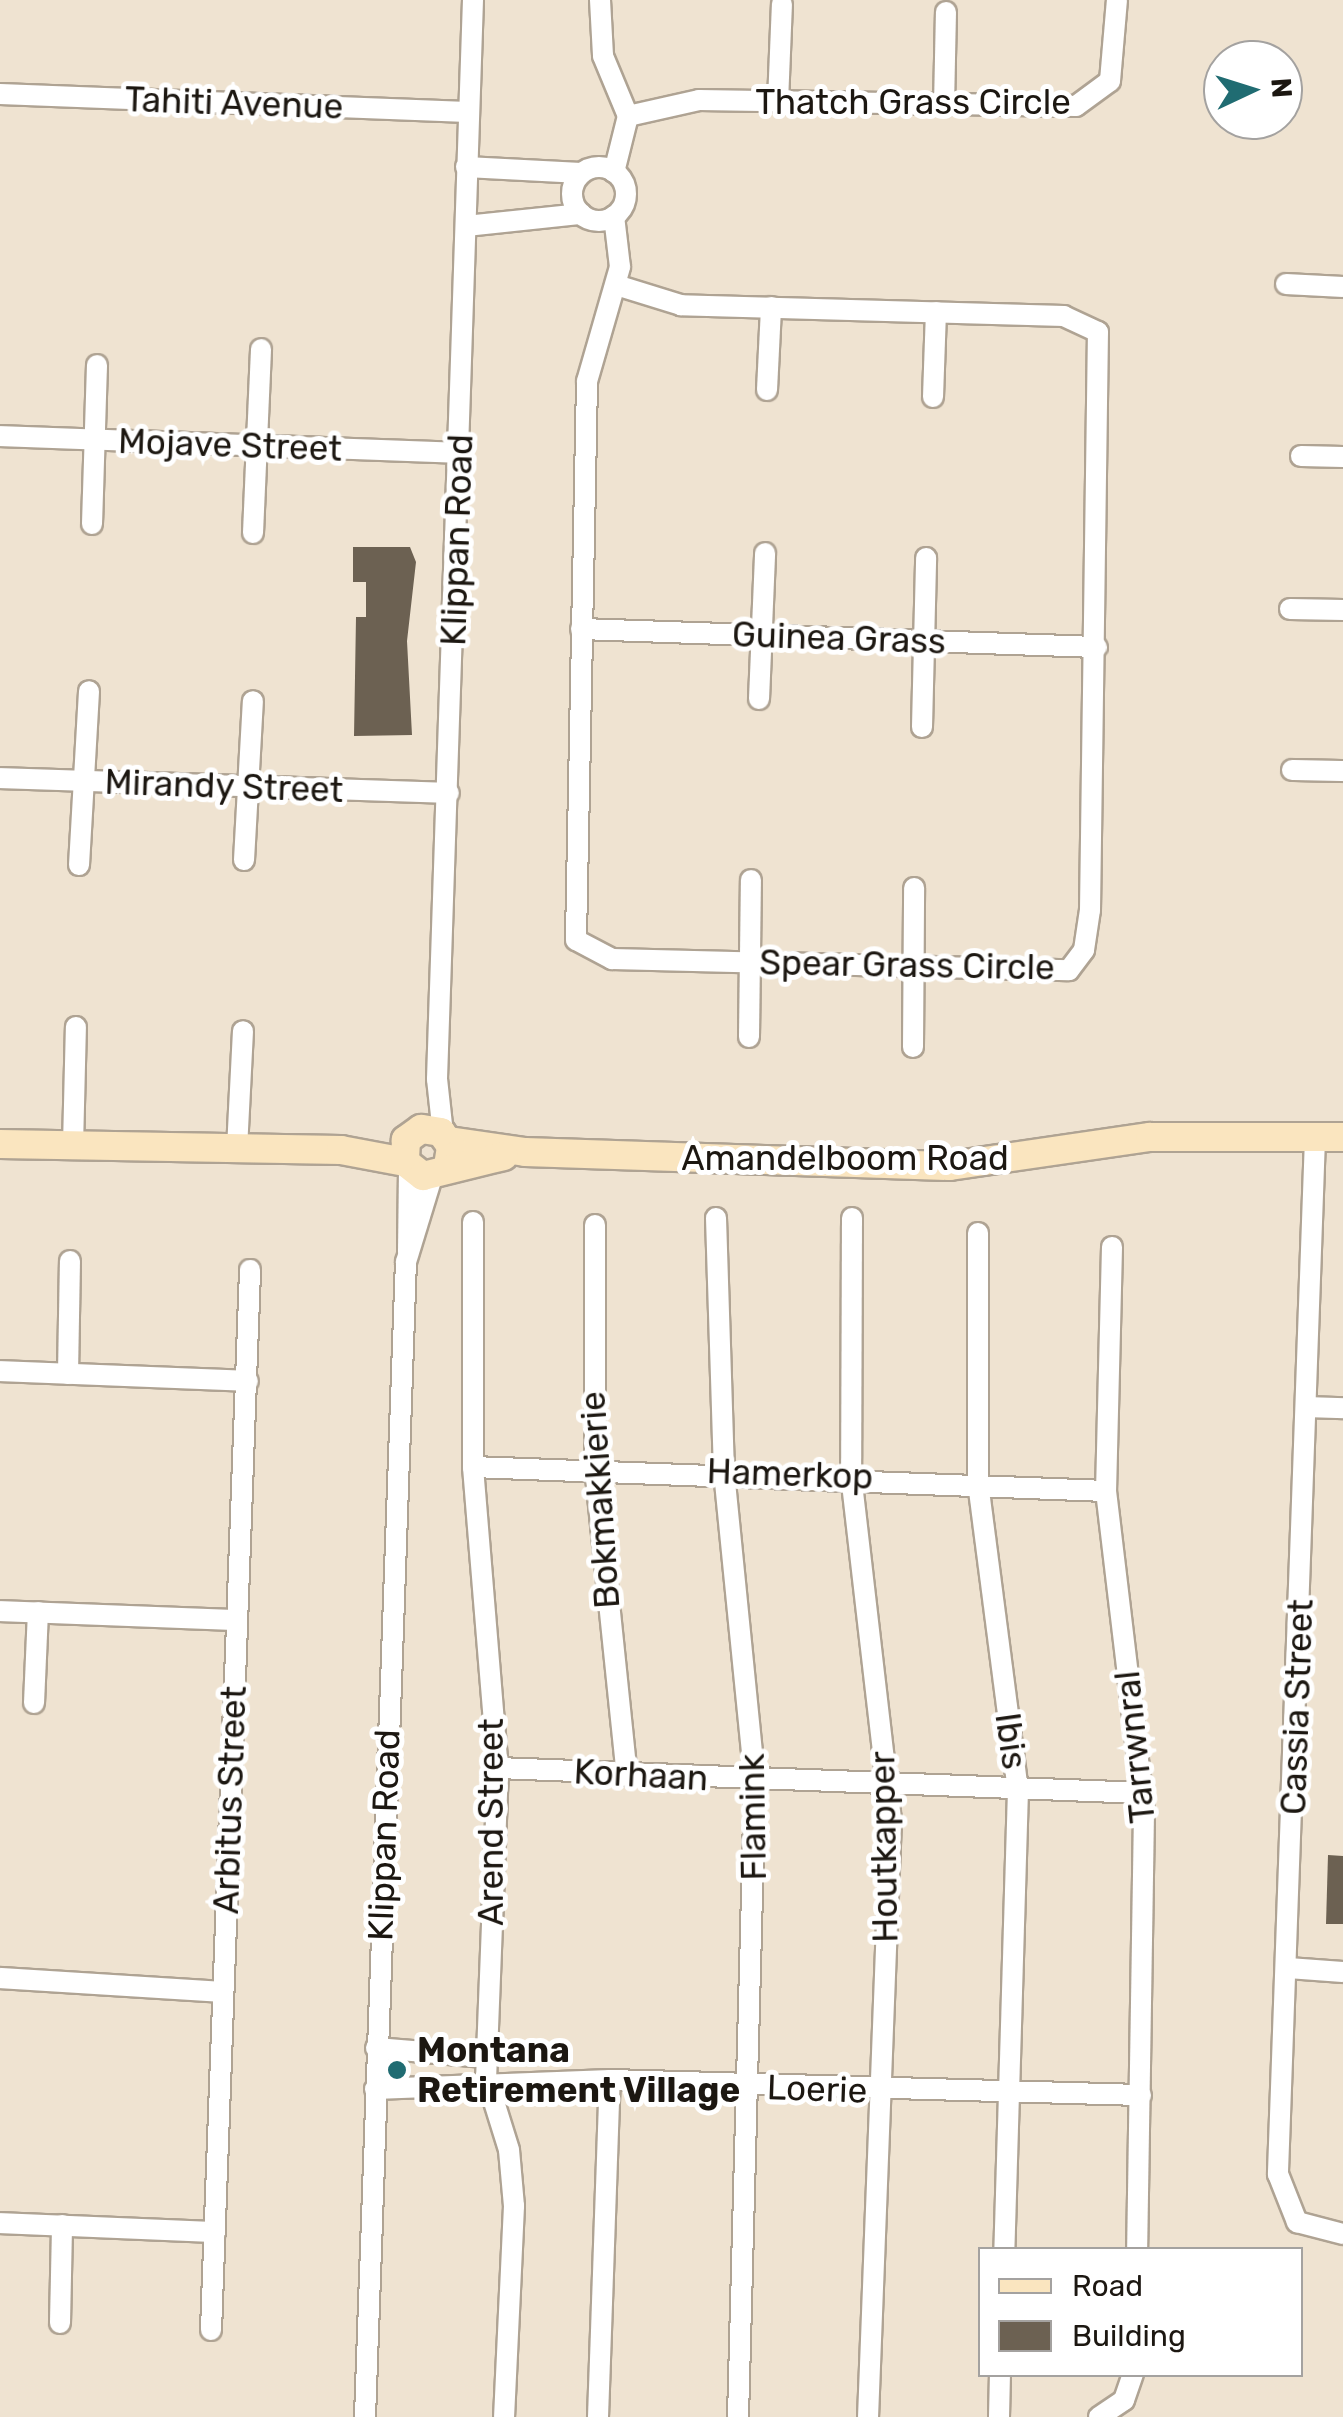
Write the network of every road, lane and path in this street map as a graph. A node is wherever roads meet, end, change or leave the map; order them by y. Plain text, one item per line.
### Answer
1 (473, 0) edge
2 (600, 0) edge
3 (1117, 0) edge
4 (782, 4) dead end
5 (946, 12) dead end
6 (0, 94) edge
7 (778, 102) junction
8 (944, 106) junction
9 (468, 112) junction
10 (628, 116) junction
11 (466, 167) junction
12 (614, 172) junction
13 (581, 173) junction
14 (581, 214) junction
15 (614, 216) junction
16 (466, 226) junction
17 (1286, 284) dead end
18 (616, 286) junction
19 (1343, 287) edge
20 (772, 307) junction
21 (936, 312) junction
22 (261, 348) dead end
23 (97, 365) dead end
24 (767, 390) dead end
25 (933, 397) dead end
26 (0, 436) edge
27 (94, 440) junction
28 (258, 446) junction
29 (460, 453) junction
30 (1301, 456) dead end
31 (1343, 457) edge
32 (92, 524) dead end
33 (254, 533) dead end
34 (765, 553) dead end
35 (926, 558) dead end
36 (1290, 609) dead end
37 (1343, 610) edge
38 (581, 628) junction
39 (762, 635) junction
40 (923, 642) junction
41 (1097, 647) junction
42 (89, 691) dead end
43 (759, 698) dead end
44 (253, 700) dead end
45 (922, 726) dead end
46 (1292, 770) dead end
47 (1343, 771) edge
48 (0, 778) edge
49 (82, 781) junction
50 (248, 786) junction
51 (449, 794) junction
52 (244, 860) dead end
53 (79, 866) dead end
54 (751, 880) dead end
55 (914, 888) dead end
56 (751, 962) junction
57 (914, 970) junction
58 (76, 1027) dead end
59 (242, 1032) dead end
60 (749, 1037) dead end
61 (913, 1047) dead end
62 (1329, 1138) edge
63 (0, 1144) edge
64 (73, 1146) junction
65 (237, 1149) junction
66 (427, 1152) junction
67 (716, 1218) dead end
68 (852, 1218) dead end
69 (473, 1222) dead end
70 (595, 1225) dead end
71 (978, 1233) dead end
72 (1112, 1246) dead end
73 (70, 1262) dead end
74 (250, 1270) dead end
75 (0, 1371) edge
76 (68, 1374) junction
77 (248, 1381) junction
78 (1307, 1407) junction
79 (1343, 1408) edge
80 (473, 1467) junction
81 (594, 1467) junction
82 (724, 1472) junction
83 (851, 1475) junction
84 (978, 1483) junction
85 (1106, 1491) junction
86 (0, 1611) edge
87 (38, 1612) junction
88 (237, 1620) junction
89 (34, 1704) dead end
90 (498, 1768) junction
91 (627, 1774) junction
92 (755, 1781) junction
93 (890, 1788) junction
94 (1018, 1790) junction
95 (1143, 1793) junction
96 (1288, 1968) junction
97 (1343, 1972) edge
98 (0, 1978) edge
99 (222, 1992) junction
100 (376, 2048) junction
101 (485, 2057) junction
102 (610, 2080) junction
103 (487, 2087) junction
104 (746, 2087) junction
105 (374, 2089) junction
106 (879, 2091) junction
107 (1008, 2094) junction
108 (1141, 2095) junction
109 (0, 2222) edge
110 (62, 2225) junction
111 (215, 2232) junction
112 (1343, 2234) edge
113 (1004, 2247) edge
114 (1136, 2247) edge
115 (60, 2323) dead end
116 (211, 2330) dead end
117 (1000, 2377) edge
118 (1133, 2380) edge
119 (365, 2417) edge
120 (504, 2417) edge
121 (598, 2417) edge
122 (738, 2417) edge
123 (868, 2417) edge
124 (999, 2417) edge
125 (1099, 2417) edge

1 - 9 street, Klippan Road
2 - 10 street
3 - 8 street, Thatch Grass Circle
4 - 7 street
5 - 8 street
6 - 9 street, Tahiti Avenue
7 - 8 street, Thatch Grass Circle
7 - 10 street, Thatch Grass Circle
9 - 11 street, Klippan Road
10 - 12 street
11 - 13 street
11 - 16 street, Klippan Road
12 - 13 street
12 - 15 street
13 - 14 street
14 - 15 street
14 - 16 street
15 - 18 street, Spear Grass Circle
16 - 29 street, Klippan Road
17 - 19 street
18 - 20 street, Spear Grass Circle
18 - 38 street, Spear Grass Circle
20 - 21 street, Spear Grass Circle
20 - 24 street
21 - 25 street
21 - 41 street, Spear Grass Circle
22 - 28 street
23 - 27 street
26 - 27 street, Mojave Street
27 - 28 street, Mojave Street
27 - 32 street
28 - 29 street, Mojave Street
28 - 33 street
29 - 51 street, Klippan Road
30 - 31 street
34 - 39 street
35 - 40 street
36 - 37 street
38 - 39 street, Guinea Grass
38 - 56 street, Spear Grass Circle
39 - 40 street, Guinea Grass
39 - 43 street
40 - 41 street, Guinea Grass
40 - 45 street
41 - 57 street, Spear Grass Circle
42 - 49 street
44 - 50 street
46 - 47 street
48 - 49 street, Mirandy Street
49 - 50 street, Mirandy Street
49 - 53 street
50 - 51 street, Mirandy Street
50 - 52 street
51 - 66 street, Klippan Road
54 - 56 street
55 - 57 street
56 - 57 street, Spear Grass Circle
56 - 60 street
57 - 61 street
58 - 64 street
59 - 65 street
62 - 66 street, Amandelboom Road
62 - 78 street, Cassia Street
63 - 64 street, Amandelboom Road
64 - 65 street, Amandelboom Road
65 - 66 street, Amandelboom Road
66 - 100 street, Klippan Road
67 - 82 street, Flamink
68 - 83 street, Houtkapper
69 - 80 street, Arend Street
70 - 81 street, Bokmakkierie
71 - 84 street, Ibis
72 - 85 street, Tarrwnral
73 - 76 street
74 - 77 street, Arbitus Street
75 - 76 street
76 - 77 street
77 - 88 street, Arbitus Street
78 - 79 street
78 - 96 street, Cassia Street
80 - 81 street, Hamerkop
80 - 90 street, Arend Street
81 - 82 street, Hamerkop
81 - 91 street, Bokmakkierie
82 - 83 street, Hamerkop
82 - 92 street, Flamink
83 - 84 street, Hamerkop
83 - 93 street, Houtkapper
84 - 85 street, Hamerkop
84 - 94 street, Ibis
85 - 95 street, Tarrwnral
86 - 87 street
87 - 88 street
87 - 89 street
88 - 99 street, Arbitus Street
90 - 91 street, Korhaan
90 - 101 street, Arend Street
91 - 92 street, Korhaan
92 - 93 street, Korhaan
92 - 104 street, Flamink
93 - 94 street, Korhaan
93 - 106 street, Houtkapper
94 - 95 street, Korhaan
94 - 107 street, Ibis
95 - 108 street, Tarrwnral
96 - 97 street
96 - 112 street, Cassia Street
98 - 99 street
99 - 111 street, Arbitus Street
100 - 101 street
100 - 105 street, Klippan Road
101 - 103 street, Arend Street
102 - 103 street, Loerie
102 - 104 street, Loerie
102 - 121 street
103 - 105 street, Loerie
103 - 120 street, Arend Street
104 - 106 street, Loerie
104 - 122 street, Flamink
105 - 119 street, Klippan Road
106 - 107 street, Loerie
106 - 123 street, Houtkapper
107 - 108 street, Loerie
107 - 113 street, Ibis
108 - 114 street, Tarrwnral
109 - 110 street
110 - 111 street
110 - 115 street
111 - 116 street, Arbitus Street
117 - 124 street
118 - 125 street

